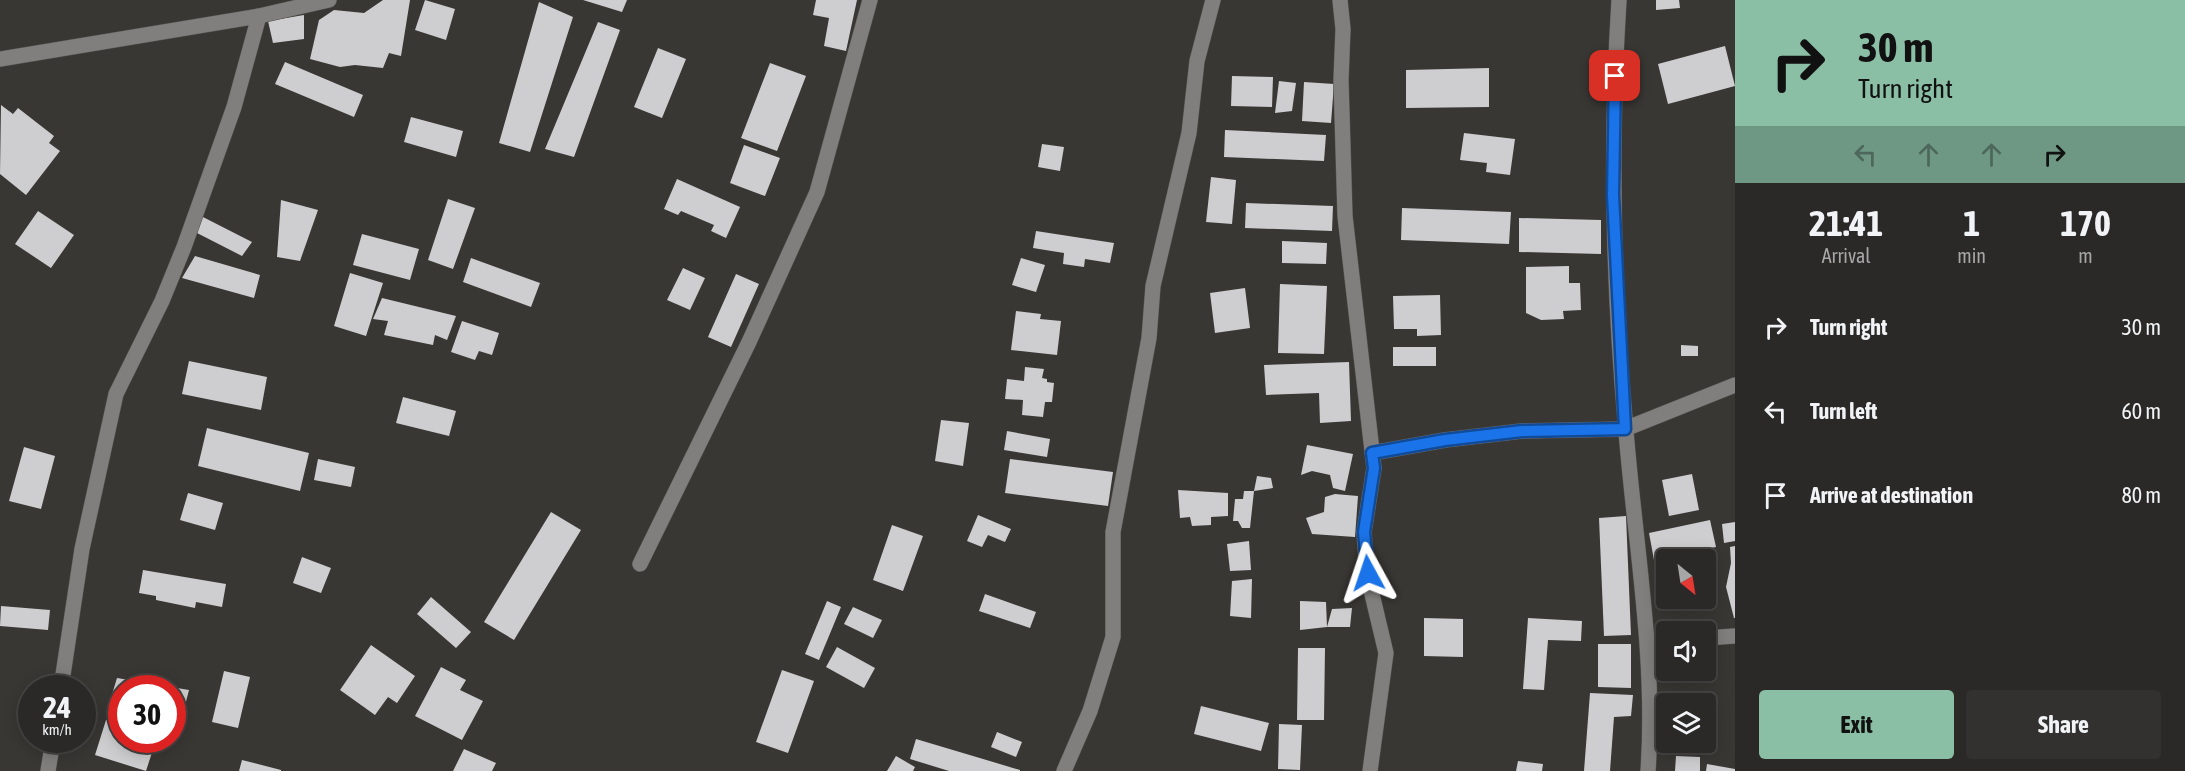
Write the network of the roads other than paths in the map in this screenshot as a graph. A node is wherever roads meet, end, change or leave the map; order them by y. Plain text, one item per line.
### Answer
1 (329, 0) edge
2 (870, 0) edge
3 (1213, 0) edge
4 (1340, 0) edge
5 (1619, 0) edge
6 (259, 16) junction
7 (0, 59) edge
8 (1735, 385) edge
9 (1625, 429) junction
10 (1372, 453) junction
11 (640, 564) dead end
12 (1735, 636) edge
13 (1716, 637) edge
14 (1648, 640) junction
15 (1656, 640) edge
16 (63, 675) edge
17 (51, 753) edge
18 (48, 771) edge
19 (1064, 771) edge
20 (1370, 771) edge
21 (1648, 771) edge

1 - 6 street
2 - 11 street
3 - 19 street
4 - 10 street
5 - 9 street
6 - 7 street
6 - 16 street
8 - 9 street
9 - 10 street
9 - 14 street
10 - 20 street
12 - 13 street
14 - 15 street
14 - 21 street
17 - 18 street

